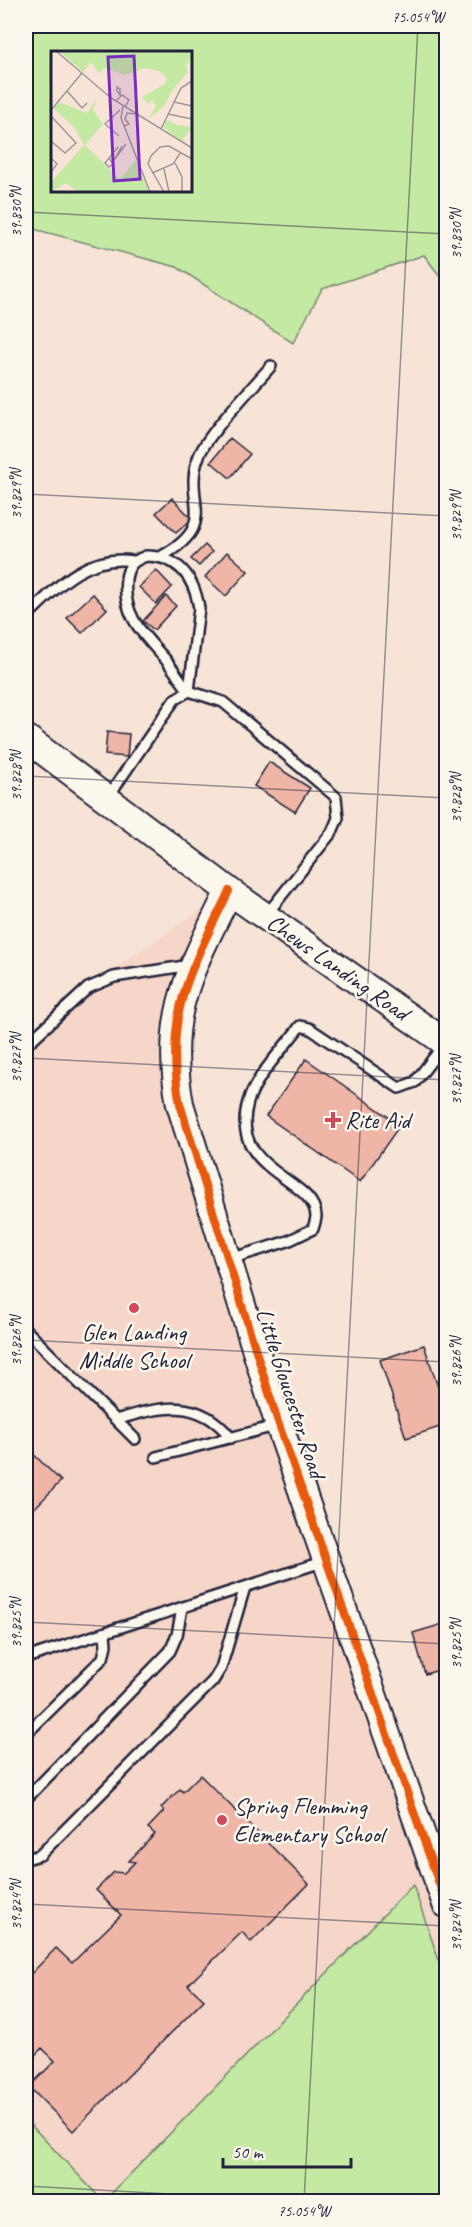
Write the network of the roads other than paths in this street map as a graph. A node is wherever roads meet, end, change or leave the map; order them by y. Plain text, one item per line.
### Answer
1 (272, 366) dead end
2 (162, 556) junction
3 (133, 561) junction
4 (26, 617) edge
5 (189, 691) junction
6 (26, 738) edge
7 (106, 801) junction
8 (230, 891) junction
9 (266, 916) junction
10 (194, 965) junction
11 (446, 1042) edge
12 (26, 1045) edge
13 (228, 1260) junction
14 (26, 1330) edge
15 (116, 1420) junction
16 (279, 1425) junction
17 (231, 1438) junction
18 (135, 1439) dead end
19 (156, 1457) dead end
20 (327, 1561) junction
21 (245, 1587) junction
22 (182, 1608) junction
23 (105, 1633) junction
24 (26, 1658) edge
25 (26, 1734) edge
26 (26, 1799) edge
27 (26, 1859) edge
28 (447, 1904) edge

1 - 2 lane
2 - 3 lane
2 - 5 lane
3 - 4 lane
3 - 5 lane
5 - 7 lane
5 - 9 lane
6 - 7 street, Chews Landing Road
7 - 8 street, Chews Landing Road
8 - 9 street, Chews Landing Road
8 - 10 street, Little Gloucester Road
9 - 11 street, Chews Landing Road
10 - 12 lane
10 - 13 street, Little Gloucester Road
11 - 13 lane
13 - 16 street, Little Gloucester Road
14 - 15 lane
15 - 17 lane
15 - 18 lane
16 - 17 lane
16 - 20 street, Little Gloucester Road
17 - 19 lane
20 - 21 lane
20 - 28 street, Little Gloucester Road
21 - 22 lane
21 - 27 lane
22 - 23 lane
22 - 26 lane
23 - 24 lane
23 - 25 lane

